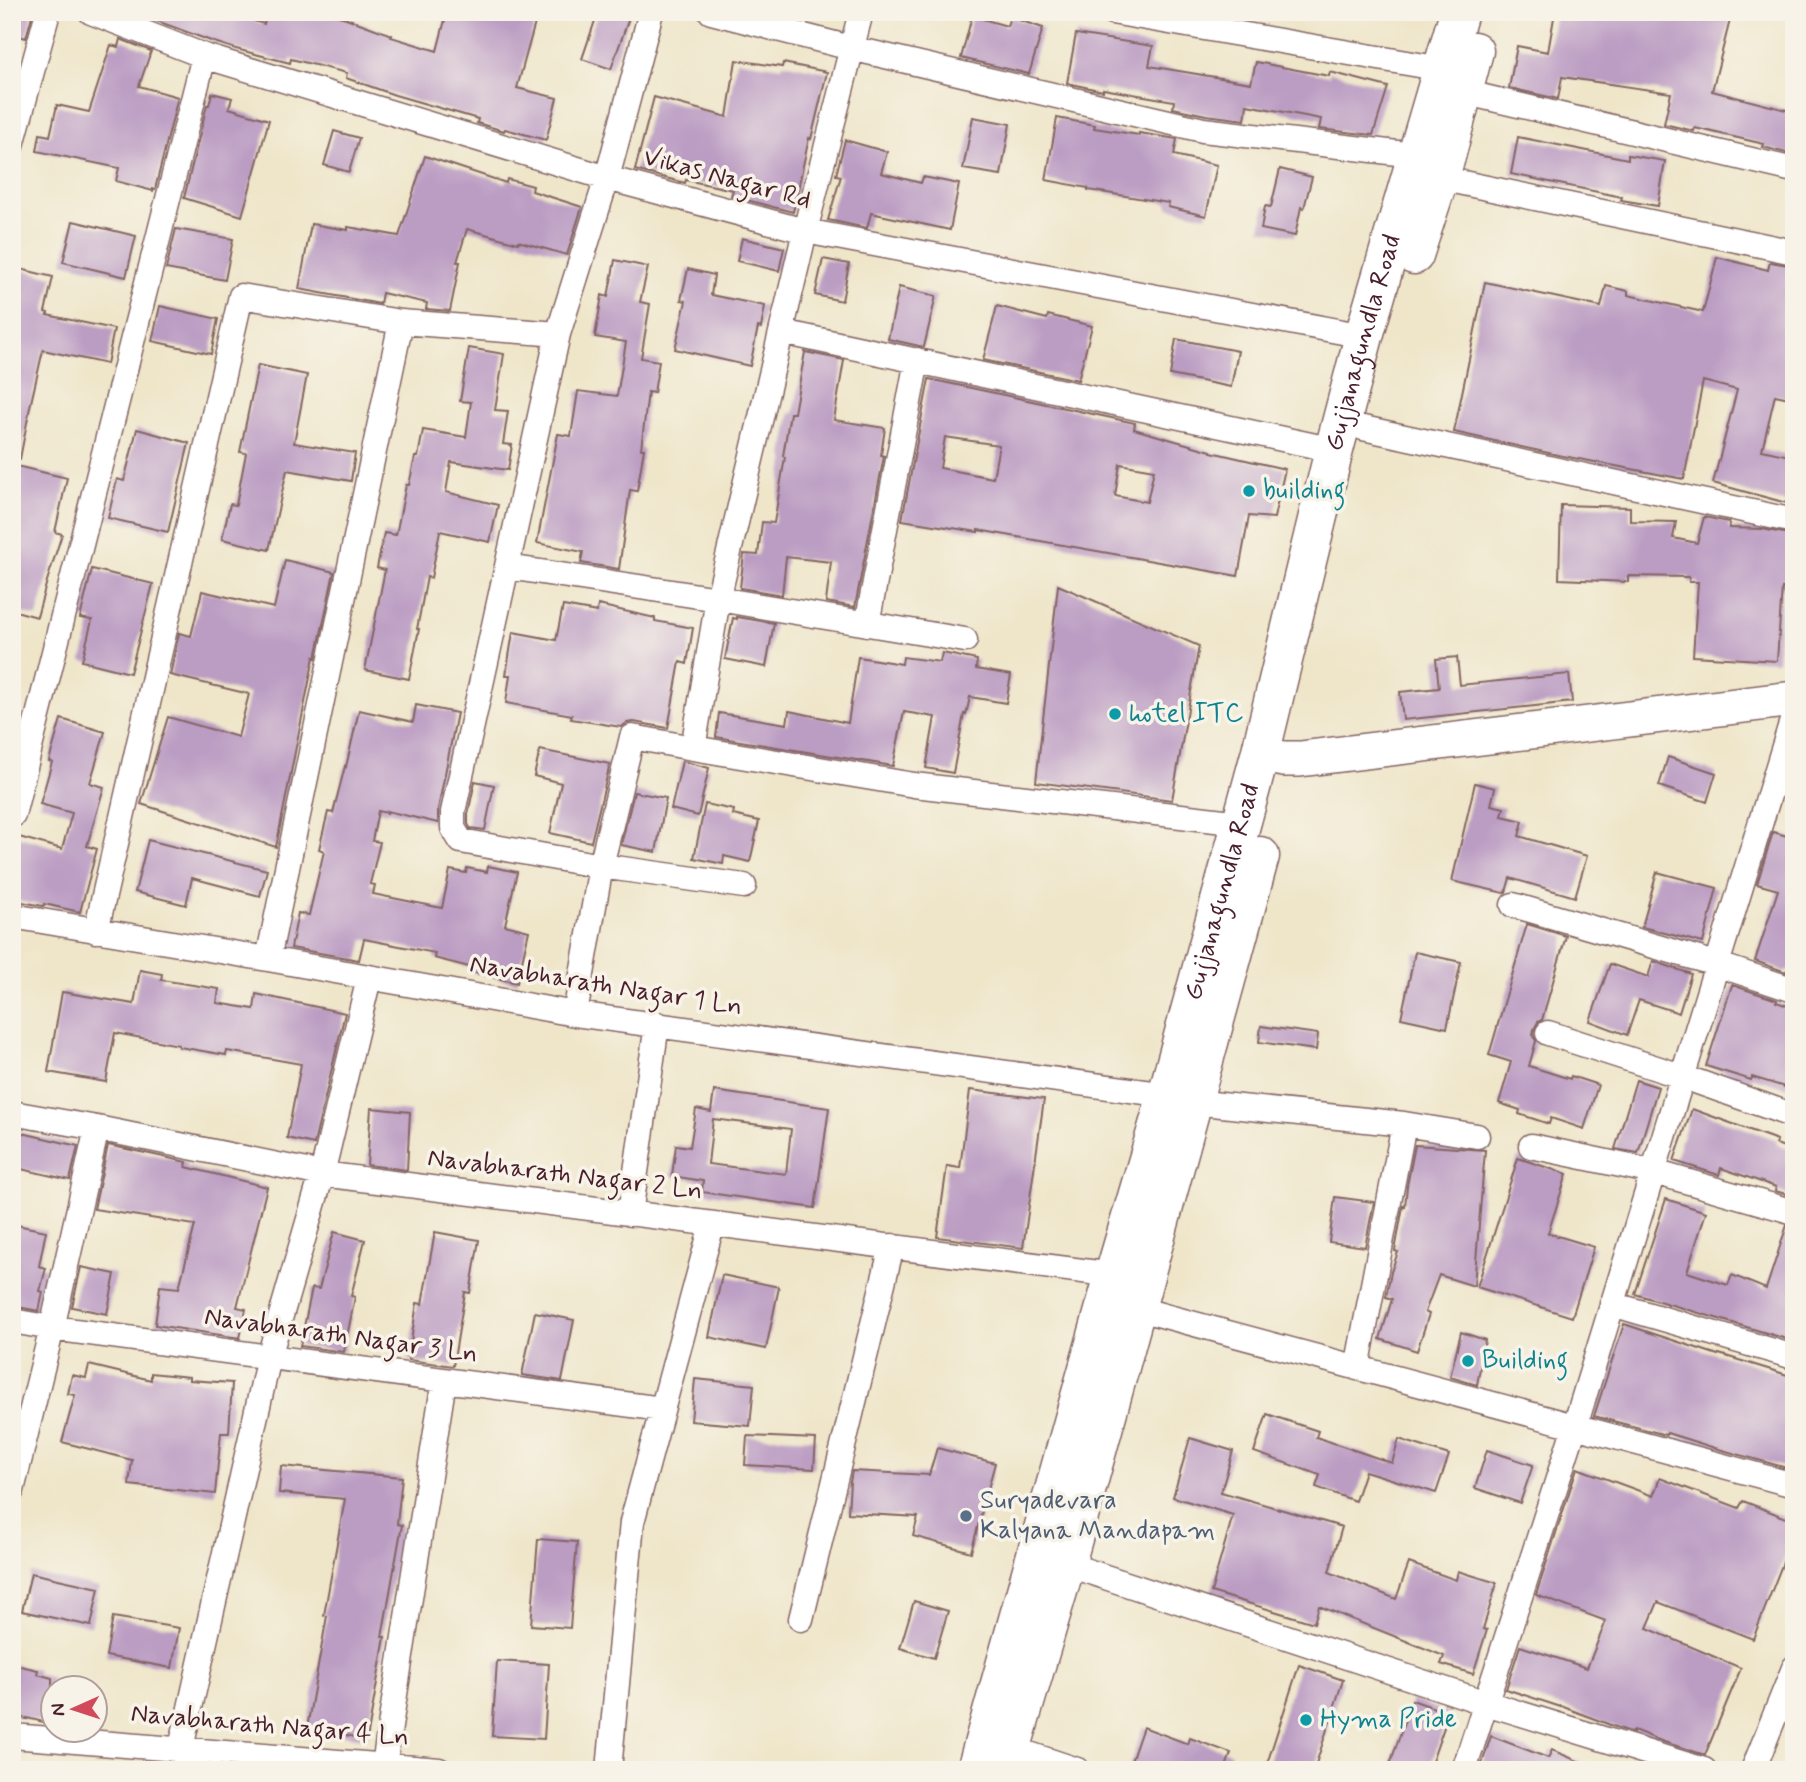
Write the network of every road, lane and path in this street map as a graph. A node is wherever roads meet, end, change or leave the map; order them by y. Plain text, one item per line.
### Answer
1 (48, 12) edge
2 (91, 12) edge
3 (651, 12) edge
4 (712, 12) edge
5 (860, 12) edge
6 (1112, 12) edge
7 (1459, 12) edge
8 (1485, 12) edge
9 (851, 48) junction
10 (204, 56) junction
11 (1453, 80) junction
12 (12, 145) edge
13 (1434, 164) junction
14 (1794, 170) edge
15 (607, 178) junction
16 (805, 231) junction
17 (1794, 252) edge
18 (401, 322) junction
19 (782, 332) junction
20 (558, 334) junction
21 (1364, 337) junction
22 (917, 360) junction
23 (1349, 439) junction
24 (1794, 521) edge
25 (508, 566) junction
26 (718, 599) junction
27 (867, 624) junction
28 (965, 640) dead end
29 (1794, 699) edge
30 (1794, 714) edge
31 (693, 748) junction
32 (1272, 757) junction
33 (13, 815) edge
34 (1241, 823) junction
35 (601, 866) junction
36 (744, 886) dead end
37 (1513, 905) dead end
38 (12, 916) edge
39 (96, 931) junction
40 (268, 959) junction
41 (1716, 964) junction
42 (369, 978) junction
43 (1794, 990) edge
44 (575, 1014) junction
45 (656, 1024) junction
46 (1548, 1033) dead end
47 (1682, 1076) junction
48 (1180, 1098) junction
49 (12, 1113) edge
50 (1794, 1116) edge
51 (1404, 1124) junction
52 (97, 1128) junction
53 (1478, 1136) dead end
54 (1531, 1146) dead end
55 (1654, 1172) junction
56 (322, 1174) junction
57 (1794, 1212) edge
58 (630, 1214) junction
59 (712, 1224) junction
60 (892, 1246) junction
61 (1114, 1275) junction
62 (1612, 1304) junction
63 (1135, 1308) junction
64 (12, 1321) edge
65 (52, 1328) junction
66 (269, 1357) junction
67 (1794, 1357) edge
68 (1357, 1368) junction
69 (443, 1380) junction
70 (662, 1409) junction
71 (1575, 1426) junction
72 (1794, 1485) edge
73 (12, 1490) edge
74 (1066, 1564) junction
75 (800, 1619) dead end
76 (1794, 1668) edge
77 (1486, 1703) junction
78 (12, 1736) edge
79 (179, 1759) edge
80 (1008, 1759) edge
81 (384, 1765) junction
82 (439, 1770) edge
83 (609, 1770) edge
84 (976, 1770) edge
85 (1077, 1770) edge
86 (1464, 1770) edge
87 (1704, 1770) edge
88 (1753, 1770) edge

1 - 12 street
2 - 10 street, Vikas Nagar Rd
3 - 15 street
4 - 9 street
5 - 9 street
6 - 11 street
7 - 11 main road, Gujjanagundla Road
8 - 11 main road, Gujjanagundla Road
9 - 13 street
9 - 16 street
10 - 15 street, Vikas Nagar Rd
10 - 33 street
11 - 13 main road, Gujjanagundla Road
11 - 14 street
13 - 17 street
13 - 21 main road, Gujjanagundla Road
13 - 23 main road, Gujjanagundla Road
15 - 16 street, Vikas Nagar Rd
15 - 20 street
16 - 19 street
16 - 21 street, Vikas Nagar Rd
18 - 20 street
18 - 39 street
18 - 40 street
19 - 22 street
19 - 26 street
20 - 25 street
21 - 23 main road, Gujjanagundla Road
22 - 23 street
22 - 27 street
23 - 24 street
23 - 32 main road, Gujjanagundla Road
25 - 26 street
25 - 35 street
26 - 27 street
26 - 31 street
27 - 28 street
29 - 32 street
30 - 41 street
31 - 34 street
31 - 35 street
32 - 34 main road, Gujjanagundla Road
32 - 48 main road, Gujjanagundla Road
34 - 48 main road, Gujjanagundla Road
35 - 36 street
35 - 44 street
37 - 41 street
38 - 39 street, Navabharath Nagar 1 Ln
39 - 40 street, Navabharath Nagar 1 Ln
40 - 42 street, Navabharath Nagar 1 Ln
41 - 43 street
41 - 47 street
42 - 44 street, Navabharath Nagar 1 Ln
42 - 56 street
44 - 45 street, Navabharath Nagar 1 Ln
45 - 48 street, Navabharath Nagar 1 Ln
45 - 58 street
46 - 47 street
47 - 50 street
47 - 55 street
48 - 51 street, Navabharath Nagar 1 Ln
48 - 61 main road, Gujjanagundla Road
48 - 63 main road, Gujjanagundla Road
49 - 52 street, Navabharath Nagar 2 Ln
51 - 53 street, Navabharath Nagar 1 Ln
51 - 68 street
52 - 56 street, Navabharath Nagar 2 Ln
52 - 65 street
54 - 55 street
55 - 57 street
55 - 62 street
56 - 58 street, Navabharath Nagar 2 Ln
56 - 66 street
58 - 59 street, Navabharath Nagar 2 Ln
59 - 60 street, Navabharath Nagar 2 Ln
59 - 70 street
60 - 61 street, Navabharath Nagar 2 Ln
60 - 75 street
61 - 84 main road, Gujjanagundla Road
62 - 67 street
62 - 71 street
63 - 68 street
63 - 74 main road, Gujjanagundla Road
64 - 65 street, Navabharath Nagar 3 Ln
65 - 66 street, Navabharath Nagar 3 Ln
65 - 73 street
66 - 69 street, Navabharath Nagar 3 Ln
66 - 79 street
68 - 71 street
69 - 70 street, Navabharath Nagar 3 Ln
69 - 81 street
70 - 83 street
71 - 72 street
71 - 77 street
74 - 77 street
74 - 80 main road, Gujjanagundla Road
76 - 88 street
77 - 86 street
77 - 87 street
78 - 79 street, Navabharath Nagar 4 Ln
79 - 81 street, Navabharath Nagar 4 Ln
80 - 85 street
81 - 82 street, Navabharath Nagar 4 Ln

